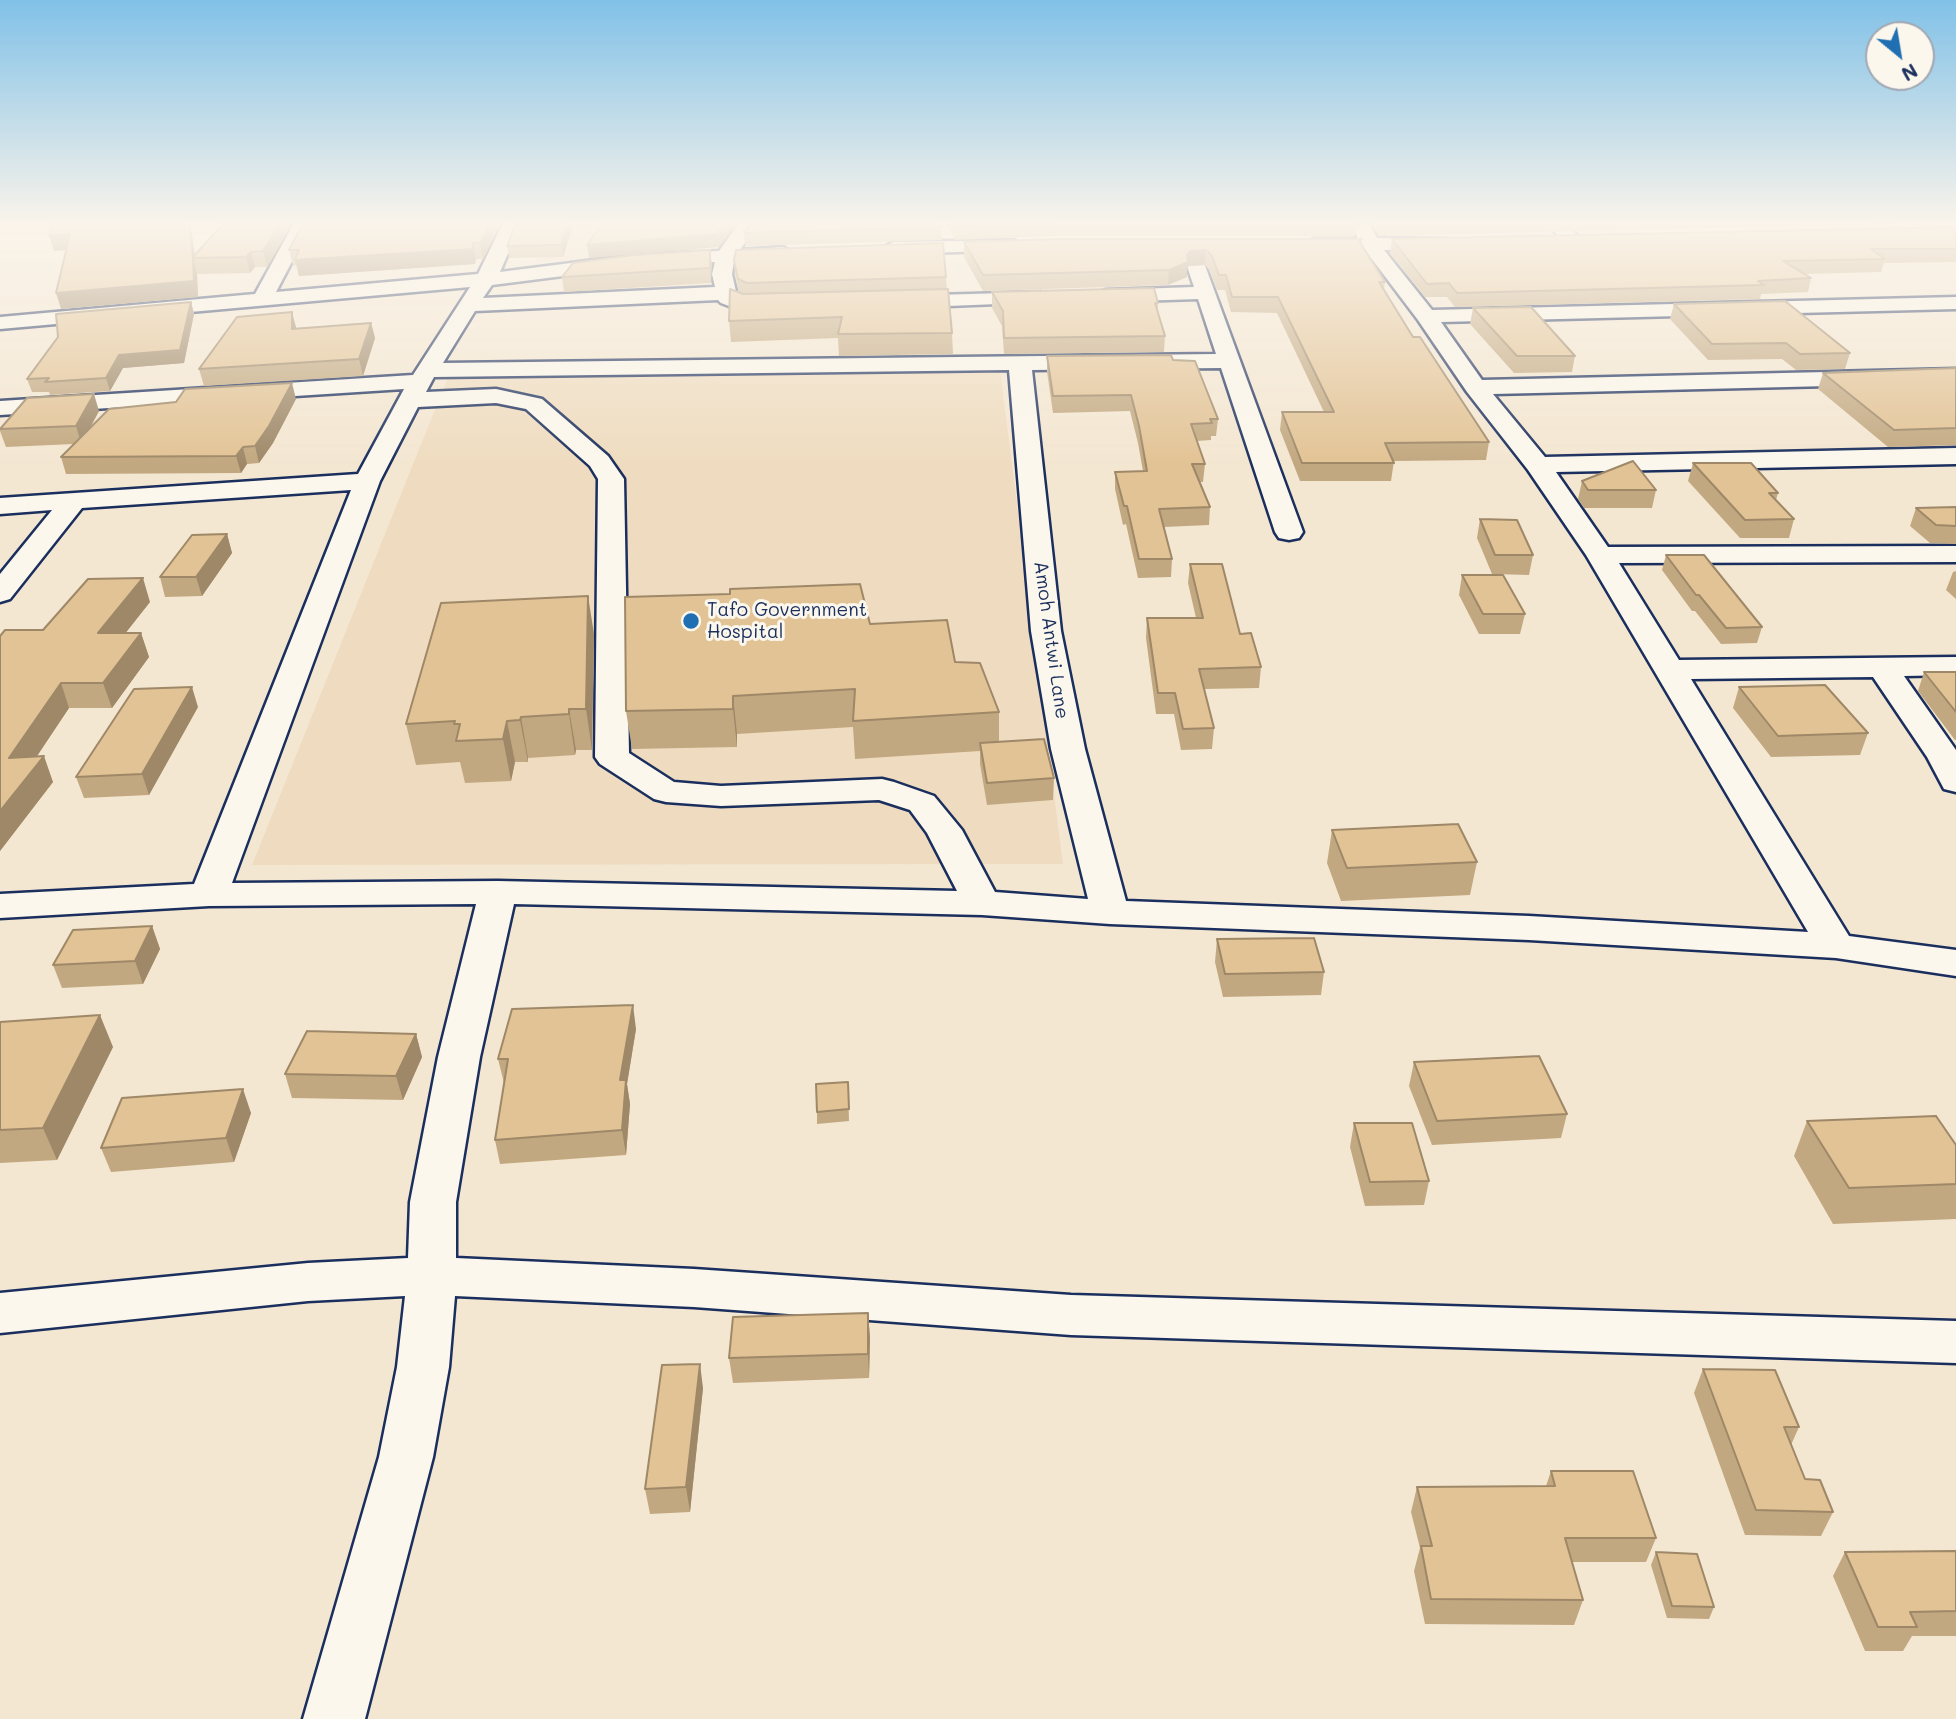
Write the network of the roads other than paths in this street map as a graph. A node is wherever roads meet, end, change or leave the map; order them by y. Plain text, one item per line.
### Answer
1 (225, 303) edge
2 (506, 303) edge
3 (738, 303) edge
4 (1209, 303) edge
5 (1416, 303) edge
6 (1947, 303) edge
7 (467, 305) joint
8 (799, 305) edge
9 (1426, 316) junction
10 (0, 323) edge
11 (1229, 361) junction
12 (1020, 363) junction
13 (1956, 376) edge
14 (419, 384) junction
15 (1475, 387) junction
16 (0, 408) edge
17 (1956, 456) edge
18 (1538, 465) junction
19 (367, 481) junction
20 (74, 500) junction
21 (0, 506) edge
22 (1289, 532) dead end
23 (1956, 554) edge
24 (1600, 555) junction
25 (0, 593) edge
26 (1956, 666) edge
27 (1882, 667) junction
28 (1670, 670) junction
29 (1952, 766) edge
30 (498, 892) junction
31 (209, 895) junction
32 (982, 903) junction
33 (0, 906) edge
34 (1110, 912) junction
35 (1836, 946) junction
36 (1956, 963) edge
37 (432, 1276) junction
38 (0, 1313) edge
39 (1956, 1342) edge
40 (334, 1719) edge

1 - 10 street
2 - 7 street
3 - 8 street
4 - 11 street
5 - 9 street
6 - 9 street
7 - 14 street
9 - 15 street
11 - 12 street
11 - 22 street
12 - 14 street
12 - 34 street, Amoh Antwi Lane
13 - 15 street
14 - 16 street
14 - 19 street
14 - 32 street
15 - 18 street
17 - 18 street
18 - 24 street
19 - 20 street
19 - 31 street
20 - 21 street
20 - 25 street
23 - 24 street
24 - 28 street
26 - 27 street
27 - 28 street
27 - 29 street
28 - 35 street
30 - 31 street
30 - 32 street
30 - 37 street
31 - 33 street
32 - 34 street
34 - 35 street
35 - 36 street
37 - 38 street
37 - 39 street
37 - 40 street

